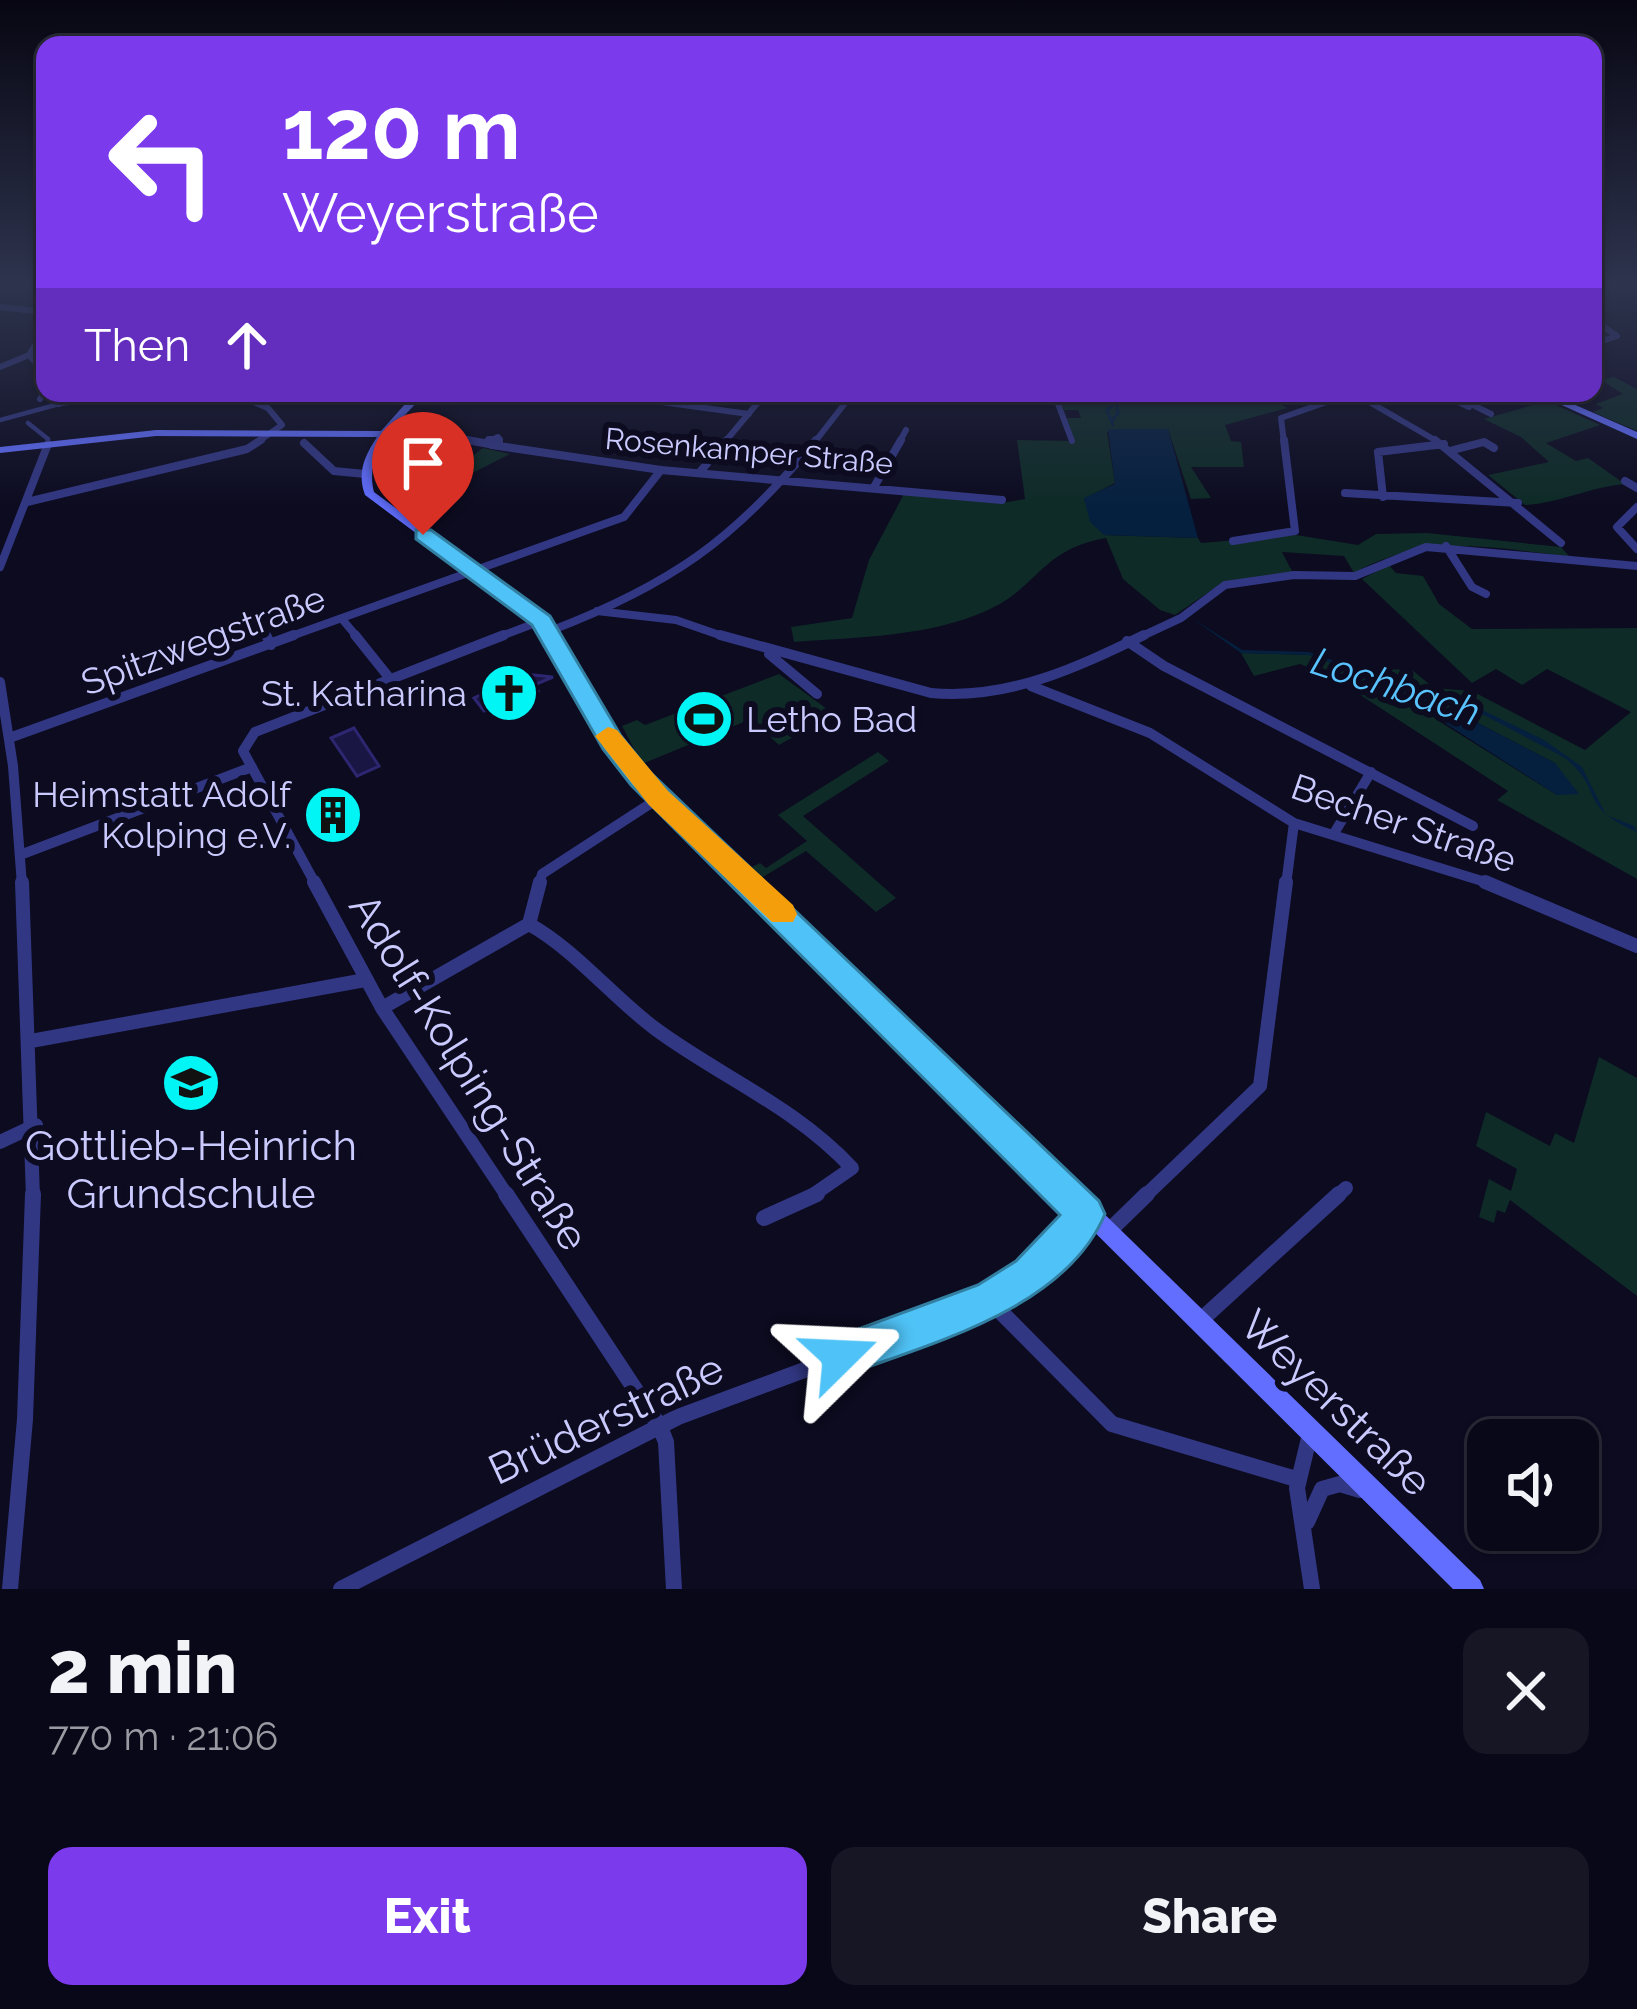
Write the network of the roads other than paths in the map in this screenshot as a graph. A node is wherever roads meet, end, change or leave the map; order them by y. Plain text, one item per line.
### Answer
1 (60, 402) edge
2 (80, 402) edge
3 (251, 402) edge
4 (413, 402) edge
5 (662, 402) edge
6 (759, 402) edge
7 (846, 402) edge
8 (1057, 402) edge
9 (1327, 402) edge
10 (1369, 402) edge
11 (1464, 402) edge
12 (1560, 402) edge
13 (57, 405) junction
14 (749, 414) junction
15 (1491, 414) dead end
16 (0, 420) edge
17 (25, 420) junction
18 (409, 428) dead end
19 (906, 430) dead end
20 (274, 433) junction
21 (386, 434) junction
22 (1637, 436) edge
23 (48, 441) junction
24 (1072, 441) dead end
25 (304, 443) dead end
26 (1444, 443) junction
27 (1494, 448) dead end
28 (0, 450) edge
29 (1454, 450) junction
30 (661, 470) junction
31 (365, 473) junction
32 (699, 473) junction
33 (786, 481) junction
34 (1625, 482) dead end
35 (874, 487) junction
36 (1637, 488) edge
37 (1345, 494) dead end
38 (1383, 497) junction
39 (1002, 500) dead end
40 (27, 502) junction
41 (1518, 503) junction
42 (1637, 507) edge
43 (1637, 536) edge
44 (1624, 537) junction
45 (1233, 541) dead end
46 (6, 543) edge
47 (1561, 543) dead end
48 (1446, 547) junction
49 (1637, 549) edge
50 (1637, 566) edge
51 (0, 567) edge
52 (480, 572) junction
53 (1486, 593) dead end
54 (597, 611) junction
55 (342, 619) junction
56 (259, 621) dead end
57 (546, 626) junction
58 (1127, 641) junction
59 (271, 645) junction
60 (767, 652) junction
61 (391, 680) junction
62 (0, 682) edge
63 (1028, 685) junction
64 (817, 694) dead end
65 (8, 744) edge
66 (252, 767) junction
67 (1371, 772) junction
68 (658, 798) junction
69 (1294, 823) junction
70 (1473, 826) dead end
71 (1333, 836) junction
72 (20, 855) junction
73 (530, 923) junction
74 (1637, 946) edge
75 (365, 980) junction
76 (382, 1008) junction
77 (31, 1041) junction
78 (36, 1125) junction
79 (0, 1142) edge
80 (1346, 1188) dead end
81 (1086, 1214) junction
82 (764, 1217) dead end
83 (1106, 1234) junction
84 (990, 1301) junction
85 (1198, 1323) junction
86 (660, 1427) junction
87 (1310, 1434) junction
88 (1296, 1479) junction
89 (1374, 1496) junction
90 (1305, 1531) junction
91 (10, 1589) edge
92 (341, 1589) edge
93 (674, 1589) edge
94 (1312, 1589) edge
95 (1472, 1589) edge

1 - 13 street
2 - 13 street
3 - 20 street
4 - 21 main road
5 - 14 street
6 - 14 street
7 - 33 street
8 - 24 street
9 - 45 street
10 - 26 street
11 - 15 street
12 - 22 main road
13 - 17 street
14 - 32 street
16 - 17 street
17 - 23 street
18 - 30 street, Rosenkamper Straße
19 - 35 street
20 - 21 main road
20 - 23 main road
20 - 40 street
21 - 31 main road
23 - 28 main road
23 - 40 street
25 - 31 street
26 - 29 street
26 - 38 street
27 - 29 street
29 - 41 street
30 - 32 street, Rosenkamper Straße
30 - 52 street, Spitzwegstraße
31 - 52 main road
32 - 33 street, Rosenkamper Straße
33 - 35 street, Rosenkamper Straße
33 - 54 street
34 - 36 street
35 - 39 street, Rosenkamper Straße
37 - 38 street
38 - 41 street
40 - 46 street
41 - 47 street
42 - 44 street
43 - 44 street
44 - 49 street
46 - 51 street
48 - 50 street
48 - 53 street
48 - 58 street
52 - 55 street, Spitzwegstraße
52 - 57 main road
54 - 57 street
54 - 60 street
55 - 59 street, Spitzwegstraße
55 - 61 street
56 - 59 street
57 - 61 street
57 - 68 main road, Weyerstraße
58 - 63 street
58 - 67 street
59 - 65 street, Spitzwegstraße
60 - 63 street
60 - 64 street
61 - 66 street, Adolf-Kolping-Straße
62 - 65 street
63 - 69 street, Becher Straße
65 - 72 street
66 - 72 street
66 - 75 street, Adolf-Kolping-Straße
67 - 70 street
67 - 71 street
68 - 73 street
68 - 81 main road, Weyerstraße
69 - 71 street, Becher Straße
69 - 83 street
71 - 74 street, Becher Straße
72 - 77 street
73 - 76 street
73 - 82 street
75 - 76 street, Adolf-Kolping-Straße
75 - 77 street
76 - 86 street, Adolf-Kolping-Straße
77 - 78 street
78 - 79 street
78 - 91 street
80 - 85 street, Weyerstraße
81 - 83 main road, Weyerstraße
81 - 84 street, Brüderstraße
83 - 85 main road, Weyerstraße
84 - 86 street, Brüderstraße
84 - 88 street
85 - 87 main road, Weyerstraße
86 - 92 street, Brüderstraße
86 - 93 street
87 - 88 street
87 - 89 main road, Weyerstraße
88 - 90 street
89 - 90 street
89 - 95 main road, Weyerstraße
90 - 94 street

